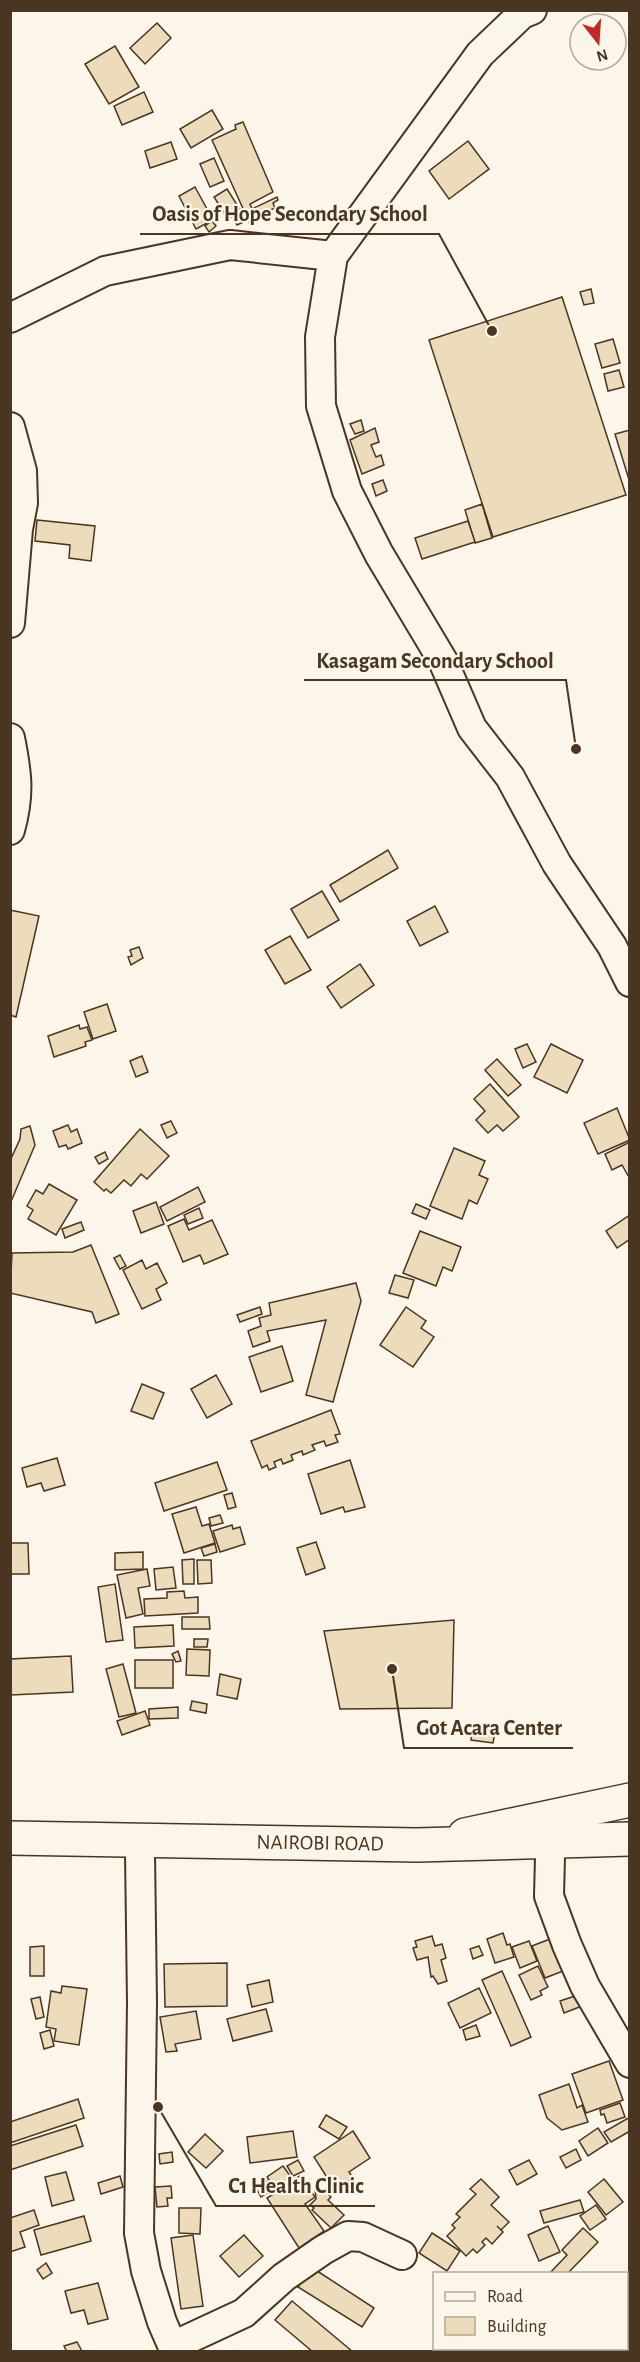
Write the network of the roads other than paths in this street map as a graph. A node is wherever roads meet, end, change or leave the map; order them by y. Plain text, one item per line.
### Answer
1 (532, 10) edge
2 (333, 256) junction
3 (10, 318) edge
4 (10, 427) edge
5 (10, 623) edge
6 (10, 738) edge
7 (10, 830) edge
8 (630, 982) edge
9 (630, 1800) edge
10 (10, 1838) edge
11 (630, 1839) edge
12 (417, 1845) junction
13 (140, 1852) junction
14 (10, 1853) edge
15 (550, 1857) junction
16 (630, 1857) edge
17 (630, 2063) edge
18 (402, 2255) dead end
19 (174, 2349) edge

1 - 2 street
2 - 3 street
2 - 8 street
4 - 5 street
6 - 7 street
9 - 12 main road
10 - 12 main road, NAIROBI ROAD
11 - 12 main road, NAIROBI ROAD
13 - 14 main road, NAIROBI ROAD
13 - 15 main road, NAIROBI ROAD
13 - 19 street
15 - 16 main road, NAIROBI ROAD
15 - 17 street
18 - 19 street

